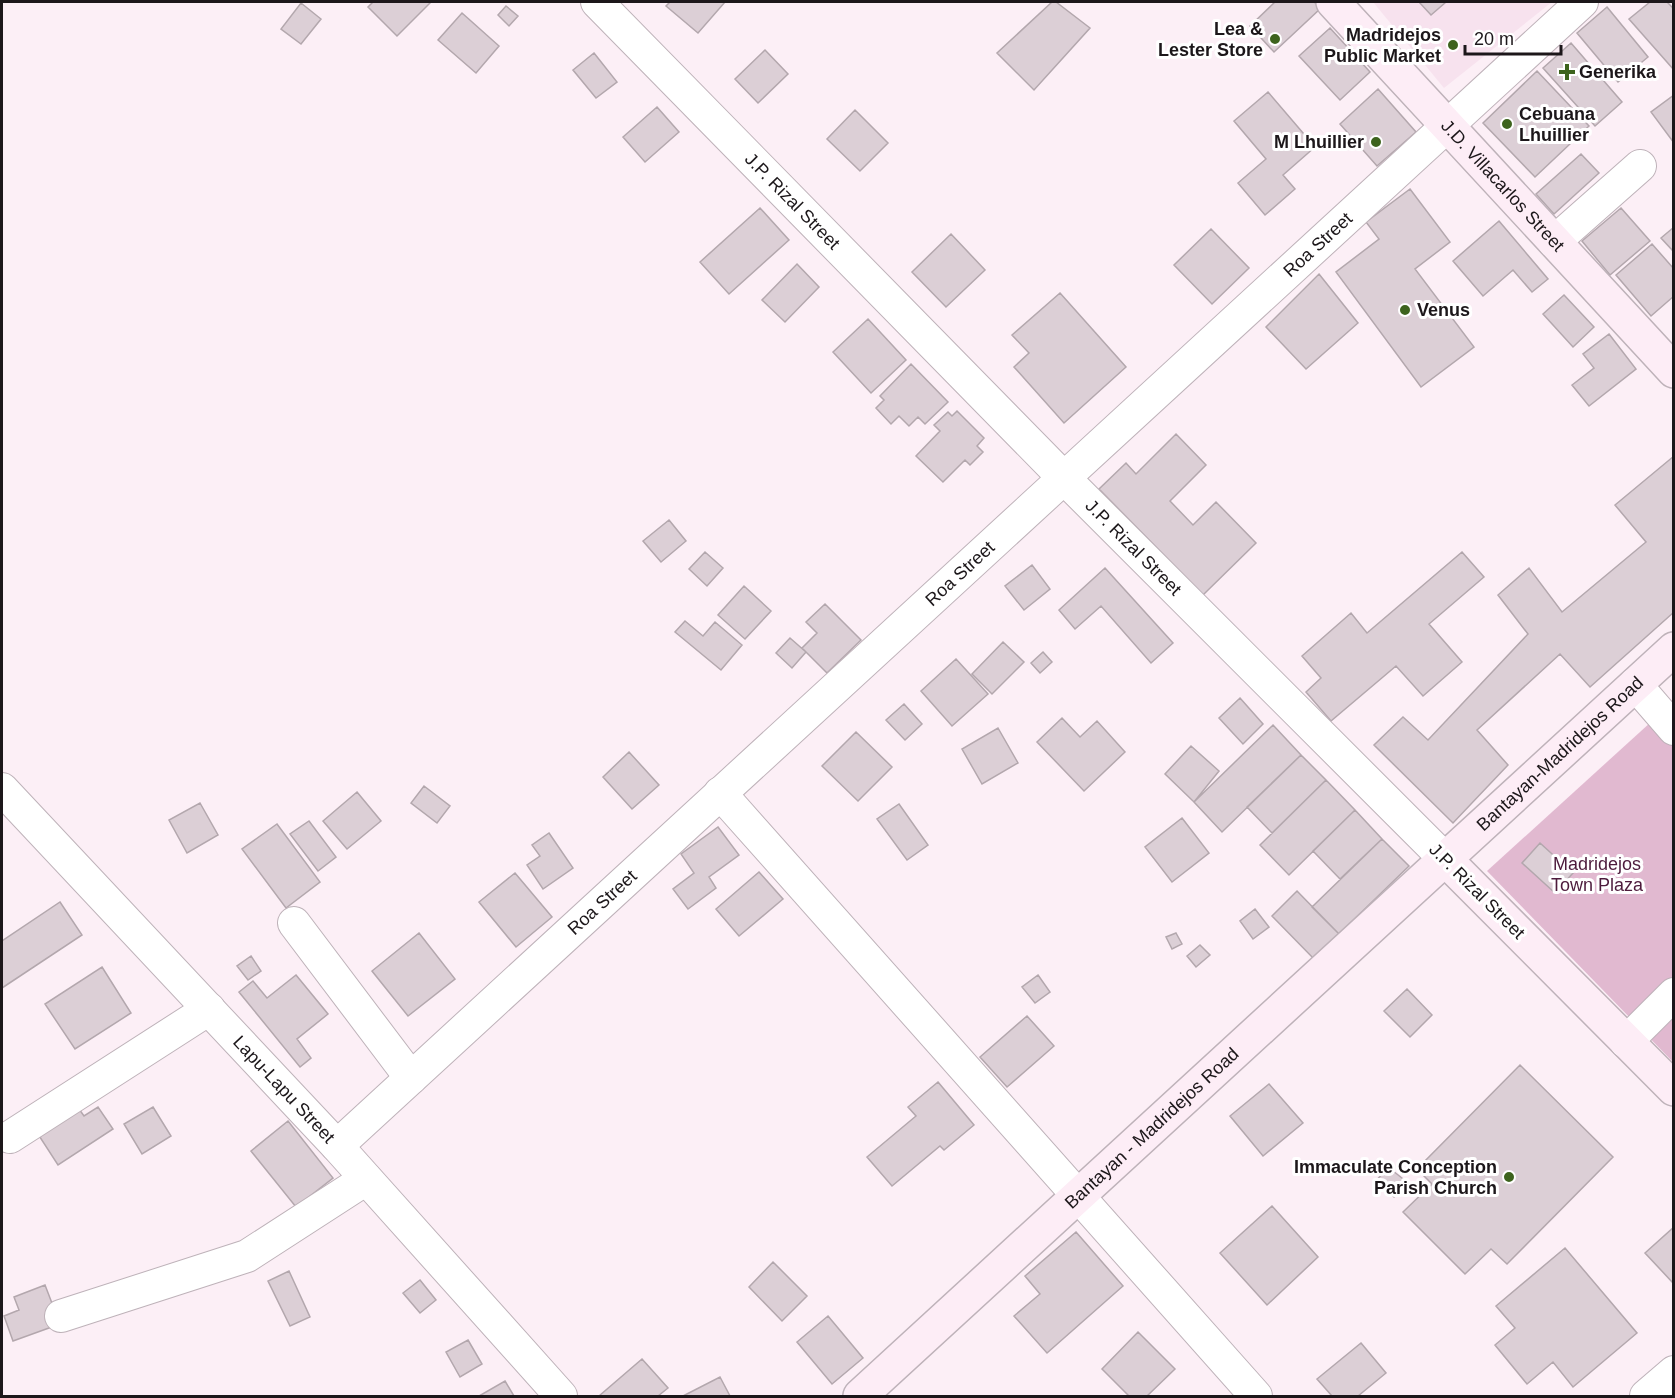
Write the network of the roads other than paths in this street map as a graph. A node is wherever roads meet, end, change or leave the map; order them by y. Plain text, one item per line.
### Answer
1 (597, 2) edge
2 (1333, 2) edge
3 (1582, 2) edge
4 (1446, 126) junction
5 (1640, 166) dead end
6 (1554, 242) junction
7 (1674, 371) edge
8 (1064, 477) junction
9 (1674, 648) edge
10 (1635, 684) junction
11 (1674, 729) edge
12 (2, 789) edge
13 (720, 793) junction
14 (1445, 859) junction
15 (294, 923) dead end
16 (1674, 994) edge
17 (208, 1009) junction
18 (1626, 1042) junction
19 (411, 1078) junction
20 (1674, 1089) edge
21 (9, 1137) dead end
22 (336, 1146) junction
23 (366, 1179) junction
24 (1078, 1196) junction
25 (61, 1316) dead end
26 (561, 1396) edge
27 (860, 1396) edge
28 (1256, 1396) edge

1 - 8 street, J.P. Rizal Street
2 - 4 main road, J.D. Villacarlos Street
3 - 4 street, Roa Street
4 - 6 main road, J.D. Villacarlos Street
4 - 8 street, Roa Street
5 - 6 street
6 - 7 main road, J.D. Villacarlos Street
8 - 13 street, Roa Street
8 - 14 street, J.P. Rizal Street
9 - 10 main road, Bantayan-Madridejos Road
10 - 11 street
10 - 14 main road, Bantayan-Madridejos Road
12 - 17 street, Lapu-Lapu Street
13 - 19 street, Roa Street
13 - 24 street
14 - 18 main road, J.P. Rizal Street
14 - 24 main road, Bantayan - Madridejos Road
15 - 19 street
16 - 18 street
17 - 21 street
17 - 22 street, Lapu-Lapu Street
18 - 20 main road, J.P. Rizal Street
19 - 22 street, Roa Street
22 - 23 street, Lapu-Lapu Street
23 - 25 street
23 - 26 street, Lapu-Lapu Street
24 - 27 main road, Bantayan - Madridejos Road
24 - 28 street

